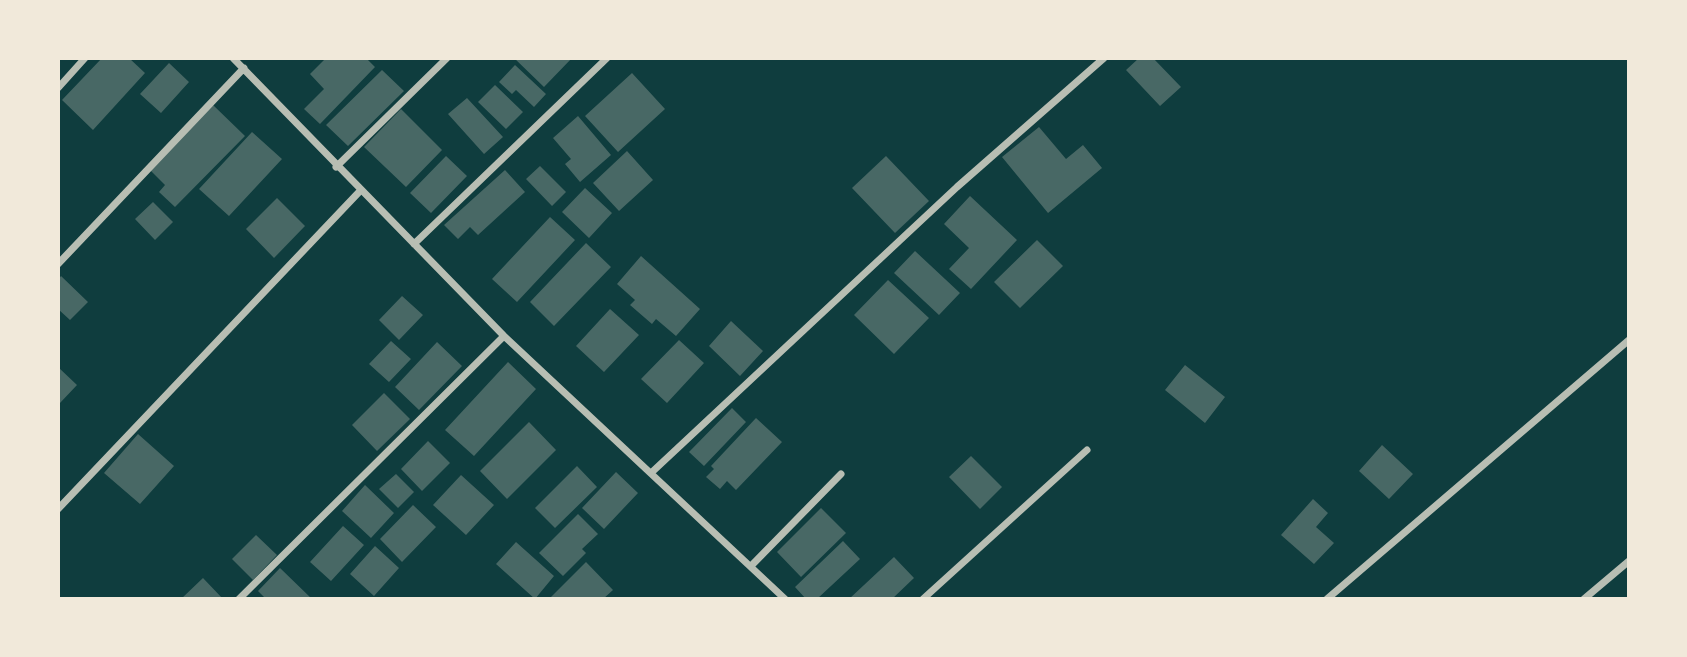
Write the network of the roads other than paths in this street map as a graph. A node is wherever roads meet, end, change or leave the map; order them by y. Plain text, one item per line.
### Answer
1 (85, 58) edge
2 (233, 58) edge
3 (447, 58) edge
4 (607, 58) edge
5 (1104, 58) edge
6 (244, 68) junction
7 (58, 88) edge
8 (335, 167) junction
9 (360, 191) junction
10 (414, 244) junction
11 (58, 264) edge
12 (504, 336) junction
13 (1629, 340) edge
14 (1087, 450) dead end
15 (651, 473) junction
16 (841, 474) dead end
17 (58, 509) edge
18 (1629, 561) edge
19 (751, 566) junction
20 (239, 599) edge
21 (785, 599) edge
22 (923, 599) edge
23 (1327, 599) edge
24 (1584, 599) edge

1 - 7 street
2 - 6 street
3 - 8 street
4 - 10 street
5 - 15 street
6 - 8 street
6 - 11 street
8 - 9 street
9 - 10 street
9 - 17 street
10 - 12 street
12 - 15 street
12 - 20 street
13 - 23 street
14 - 22 street
15 - 19 street
16 - 19 street
18 - 24 street
19 - 21 street

